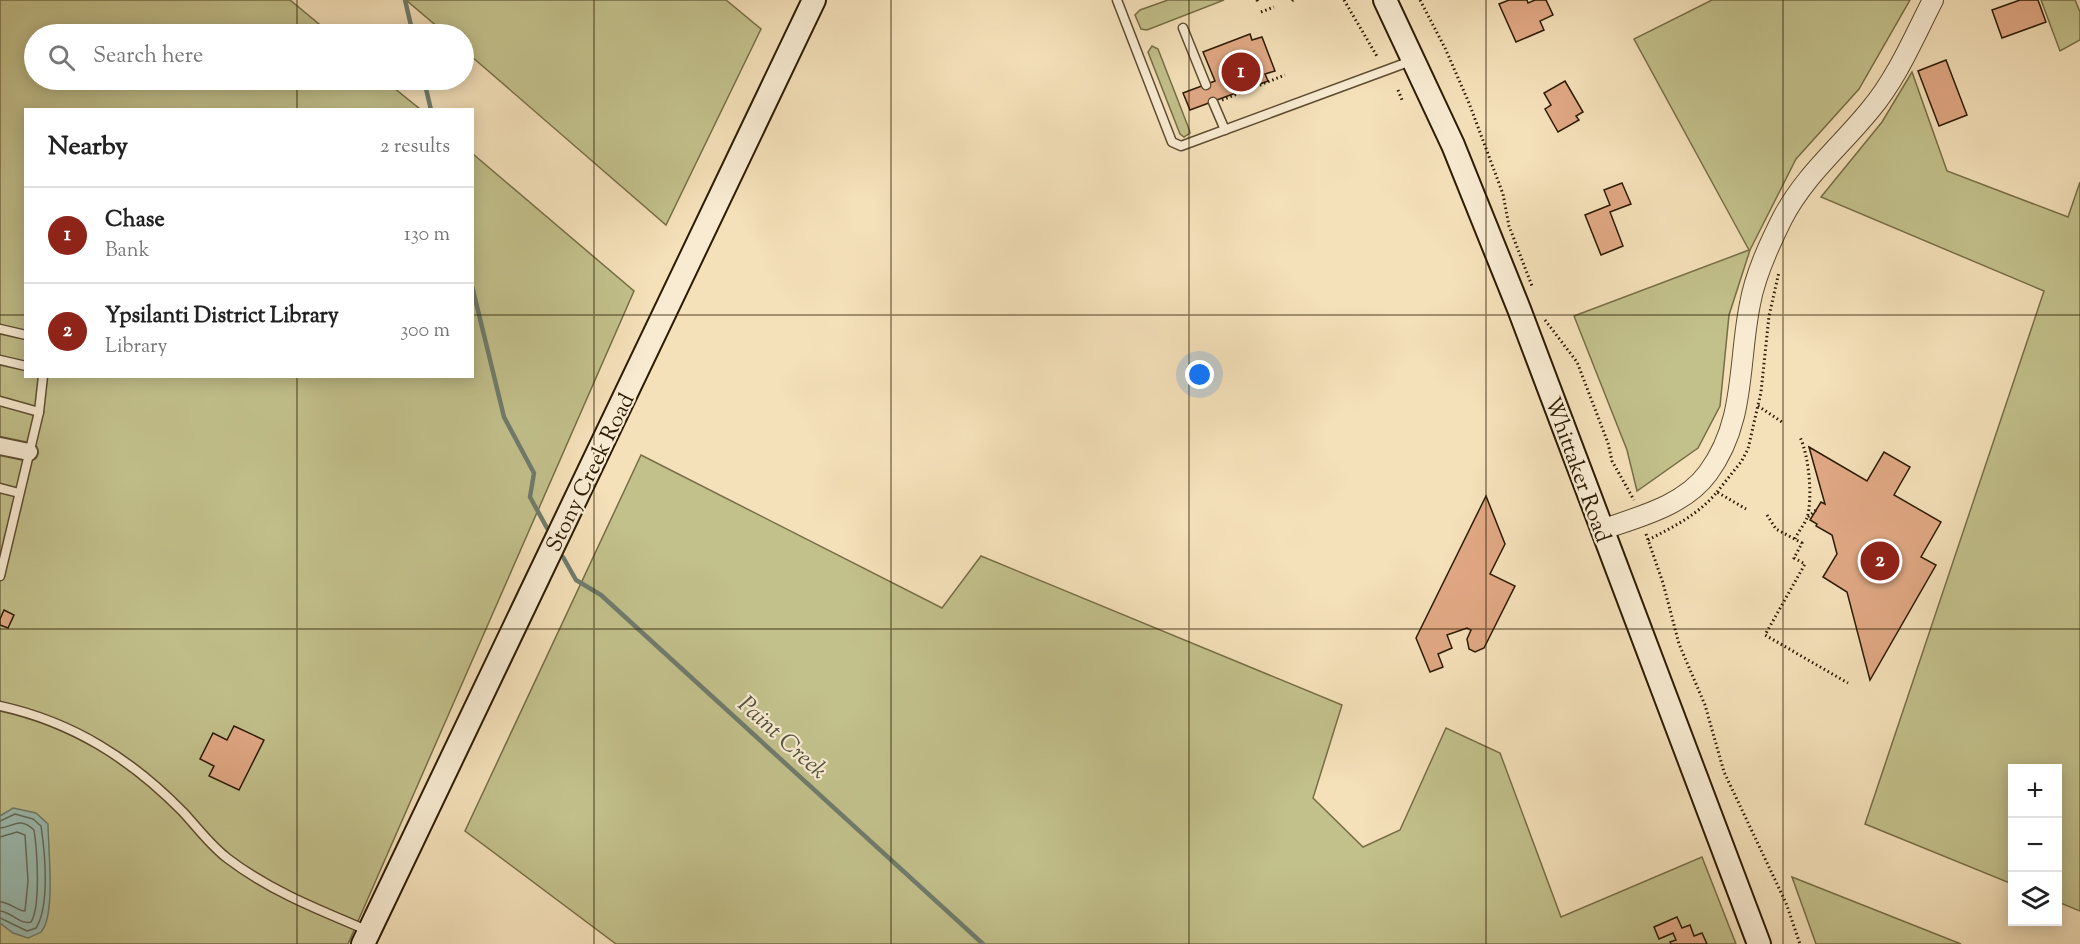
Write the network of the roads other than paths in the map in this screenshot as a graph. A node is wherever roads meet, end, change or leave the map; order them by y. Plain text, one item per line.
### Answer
1 (814, 0) edge
2 (1117, 0) edge
3 (1385, 0) edge
4 (1933, 0) edge
5 (1182, 28) dead end
6 (1414, 60) junction
7 (1206, 85) dead end
8 (1213, 102) dead end
9 (1225, 130) junction
10 (0, 329) edge
11 (24, 335) edge
12 (0, 360) edge
13 (24, 366) edge
14 (43, 378) edge
15 (0, 401) edge
16 (39, 412) junction
17 (0, 446) edge
18 (29, 452) junction
19 (0, 488) edge
20 (19, 493) junction
21 (1601, 530) junction
22 (4, 534) edge
23 (0, 576) edge
24 (0, 706) edge
25 (366, 938) edge
26 (1759, 944) edge

1 - 25 main road, Stony Creek Road
2 - 9 lane
3 - 6 main road, Whittaker Road
4 - 21 street
5 - 7 lane
6 - 9 lane
6 - 21 main road, Whittaker Road
8 - 9 lane
10 - 11 lane
12 - 13 lane
14 - 16 lane
15 - 16 lane
16 - 18 lane
17 - 18 street
18 - 20 lane
19 - 20 lane
20 - 22 lane
21 - 26 main road, Whittaker Road
22 - 23 lane
24 - 25 lane

